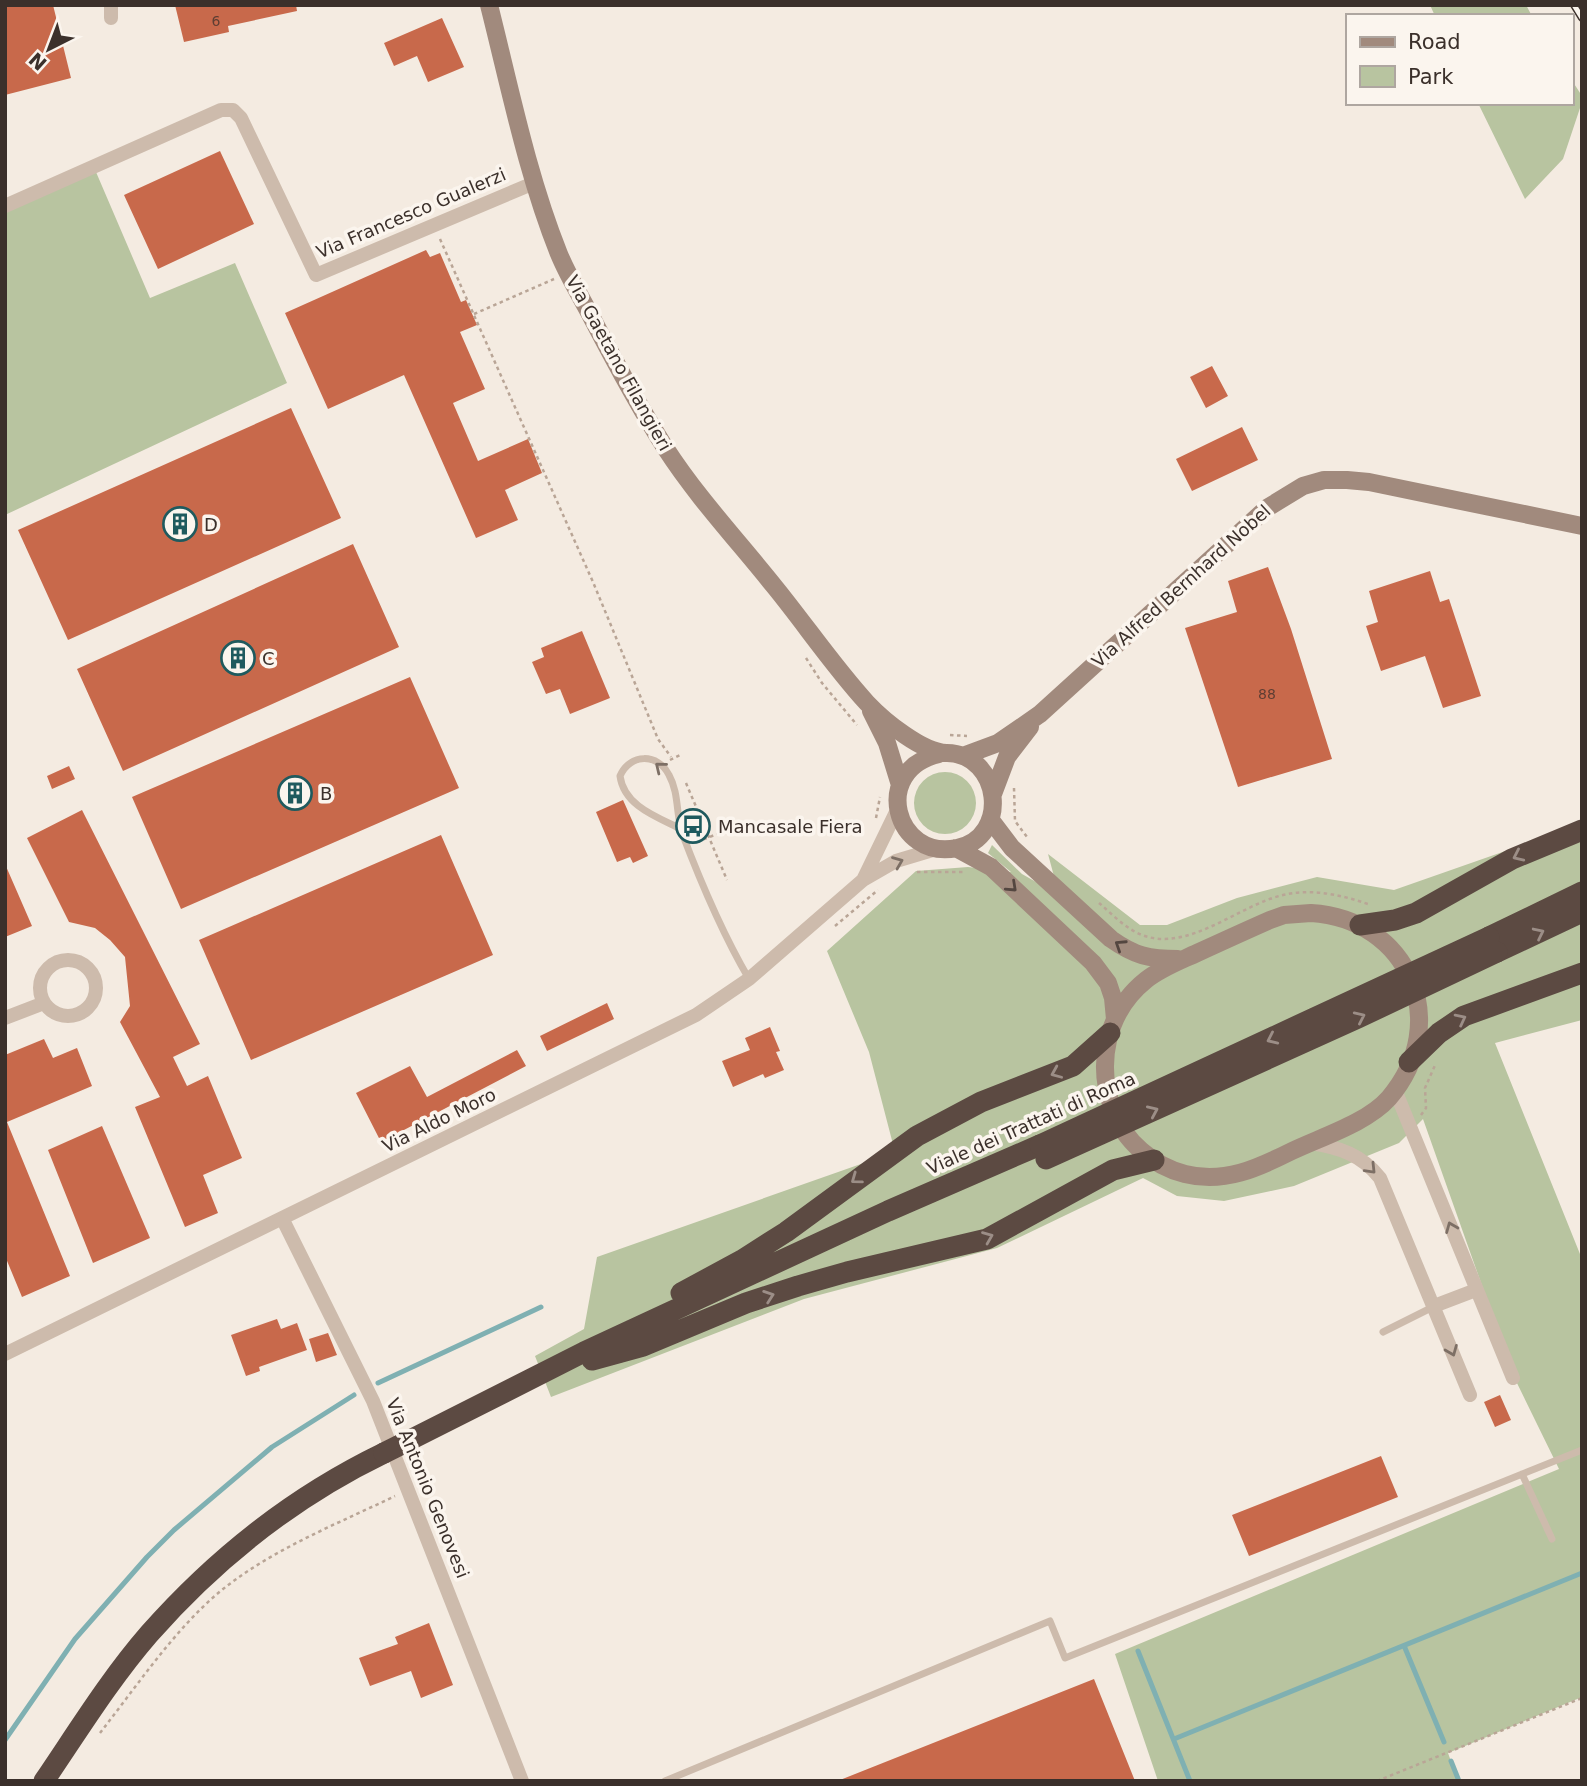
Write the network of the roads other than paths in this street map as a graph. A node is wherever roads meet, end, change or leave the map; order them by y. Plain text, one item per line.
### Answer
1 (489, 5) edge
2 (534, 183) junction
3 (5, 206) edge
4 (1582, 526) edge
5 (868, 705) junction
6 (1040, 714) junction
7 (939, 754) junction
8 (963, 756) junction
9 (900, 785) junction
10 (993, 794) junction
11 (897, 810) junction
12 (990, 819) junction
13 (681, 829) junction
14 (1582, 830) edge
15 (956, 848) junction
16 (936, 849) junction
17 (863, 880) junction
18 (1582, 892) edge
19 (1582, 912) edge
20 (1360, 925) junction
21 (1493, 944) junction
22 (1185, 959) junction
23 (1582, 973) edge
24 (749, 979) junction
25 (44, 1003) junction
26 (5, 1018) edge
27 (1112, 1026) junction
28 (1409, 1062) junction
29 (1395, 1090) junction
30 (1310, 1143) junction
31 (1154, 1160) junction
32 (282, 1218) junction
33 (1476, 1290) junction
34 (1434, 1306) junction
35 (1383, 1332) dead end
36 (5, 1354) edge
37 (587, 1357) junction
38 (1513, 1378) dead end
39 (1470, 1395) dead end
40 (1582, 1450) edge
41 (1522, 1474) junction
42 (1552, 1539) dead end
43 (44, 1781) edge
44 (522, 1781) edge
45 (665, 1781) edge

1 - 2 street, Via Gaetano Filangieri
2 - 3 street, Via Francesco Gualerzi
2 - 5 street, Via Gaetano Filangieri
4 - 6 street, Via Alfred Bernhard Nobel
5 - 7 street, Via Gaetano Filangieri
5 - 9 street, Via Gaetano Filangieri
6 - 8 street, Via Alfred Bernhard Nobel
6 - 10 street, Via Alfred Bernhard Nobel
7 - 8 street
7 - 9 street
8 - 10 street
9 - 11 street
10 - 12 street
11 - 16 street
11 - 17 street, Via Aldo Moro
12 - 15 street
22 -> 12 street
13 -> 13 lane
13 - 24 lane
14 -> 20 highway
15 - 16 street
15 -> 27 street
17 -> 16 street, Via Aldo Moro
17 - 24 street, Via Aldo Moro
18 - 21 highway, Viale dei Trattati di Roma
21 -> 19 highway, Viale dei Trattati di Roma
20 - 22 street
20 - 28 street
21 - 37 highway, Viale dei Trattati di Roma, bridge
22 - 27 street
28 -> 23 highway
24 - 32 street, Via Aldo Moro
25 - 25 street
25 - 26 street
27 - 31 street
27 -> 37 highway
28 - 29 street
29 - 30 street
33 -> 29 street
30 - 31 street
30 -> 34 street
37 -> 31 highway
32 - 36 street, Via Aldo Moro
32 - 44 street, Via Antonio Genovesi
33 - 34 street
33 - 38 street
34 - 35 lane
34 -> 39 street
37 - 43 highway, Viale dei Trattati di Roma
40 - 41 lane
41 - 42 lane
41 - 45 lane

